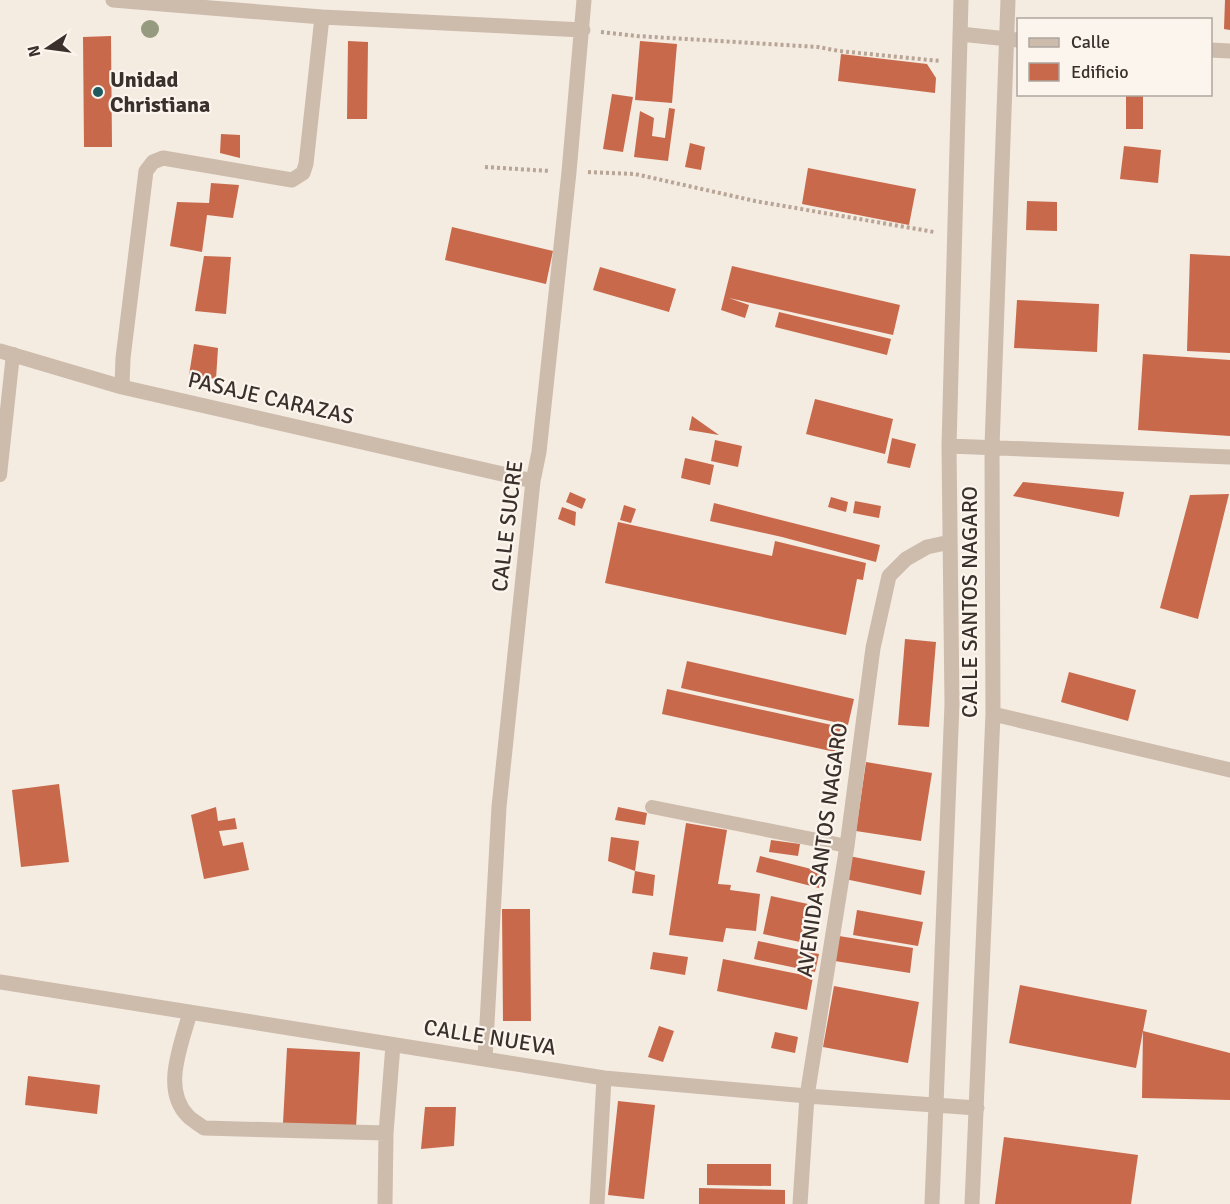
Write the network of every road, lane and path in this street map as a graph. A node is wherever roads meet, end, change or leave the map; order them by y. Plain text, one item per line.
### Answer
1 (113, 0) edge
2 (584, 0) edge
3 (961, 0) edge
4 (1008, 0) edge
5 (322, 17) junction
6 (583, 30) junction
7 (960, 34) junction
8 (1013, 39) edge
9 (1212, 50) edge
10 (1230, 51) edge
11 (959, 63) junction
12 (485, 167) dead end
13 (568, 172) junction
14 (955, 236) junction
15 (6, 352) edge
16 (122, 387) junction
17 (949, 447) junction
18 (992, 447) junction
19 (1230, 457) edge
20 (0, 475) edge
21 (533, 481) junction
22 (950, 542) junction
23 (993, 714) junction
24 (1230, 770) edge
25 (652, 807) dead end
26 (847, 846) junction
27 (0, 982) edge
28 (190, 1012) junction
29 (393, 1045) junction
30 (484, 1059) junction
31 (604, 1078) junction
32 (807, 1096) junction
33 (938, 1106) junction
34 (977, 1108) junction
35 (386, 1133) junction
36 (385, 1204) edge
37 (597, 1204) edge
38 (800, 1204) edge
39 (932, 1204) edge
40 (972, 1204) edge

1 - 5 street
2 - 6 street, CALLE SUCRE
3 - 7 street, CALLE SANTOS NAGARO
4 - 8 street, CALLE SANTOS NAGARO
5 - 6 street
5 - 16 street
6 - 11 path
6 - 13 street, CALLE SUCRE
7 - 8 street
7 - 11 street, CALLE SANTOS NAGARO
8 - 18 street, CALLE SANTOS NAGARO
9 - 10 street
11 - 14 street, CALLE SANTOS NAGARO
12 - 13 path
13 - 14 path
13 - 21 street, CALLE SUCRE
14 - 17 street, CALLE SANTOS NAGARO
15 - 16 street, PASAJE CARAZAS
15 - 20 lane
16 - 21 street, PASAJE CARAZAS
17 - 18 street
17 - 22 street, CALLE SANTOS NAGARO
18 - 19 street
18 - 23 street, CALLE SANTOS NAGARO
21 - 30 street, CALLE SUCRE
22 - 26 street, AVENIDA SANTOS NAGARO
22 - 33 street, CALLE SANTOS NAGARO
23 - 24 street
23 - 34 street, CALLE SANTOS NAGARO
25 - 26 lane
26 - 32 street, AVENIDA SANTOS NAGARO
27 - 28 street, CALLE NUEVA
28 - 29 street, CALLE NUEVA
28 - 35 street
29 - 30 street, CALLE NUEVA
29 - 35 street
30 - 31 street, CALLE NUEVA
31 - 32 street, CALLE NUEVA
31 - 37 street
32 - 33 street, CALLE NUEVA
32 - 38 street, AVENIDA SANTOS NAGARO
33 - 34 street, CALLE NUEVA
33 - 39 street, CALLE SANTOS NAGARO
34 - 40 street, CALLE SANTOS NAGARO
35 - 36 street

